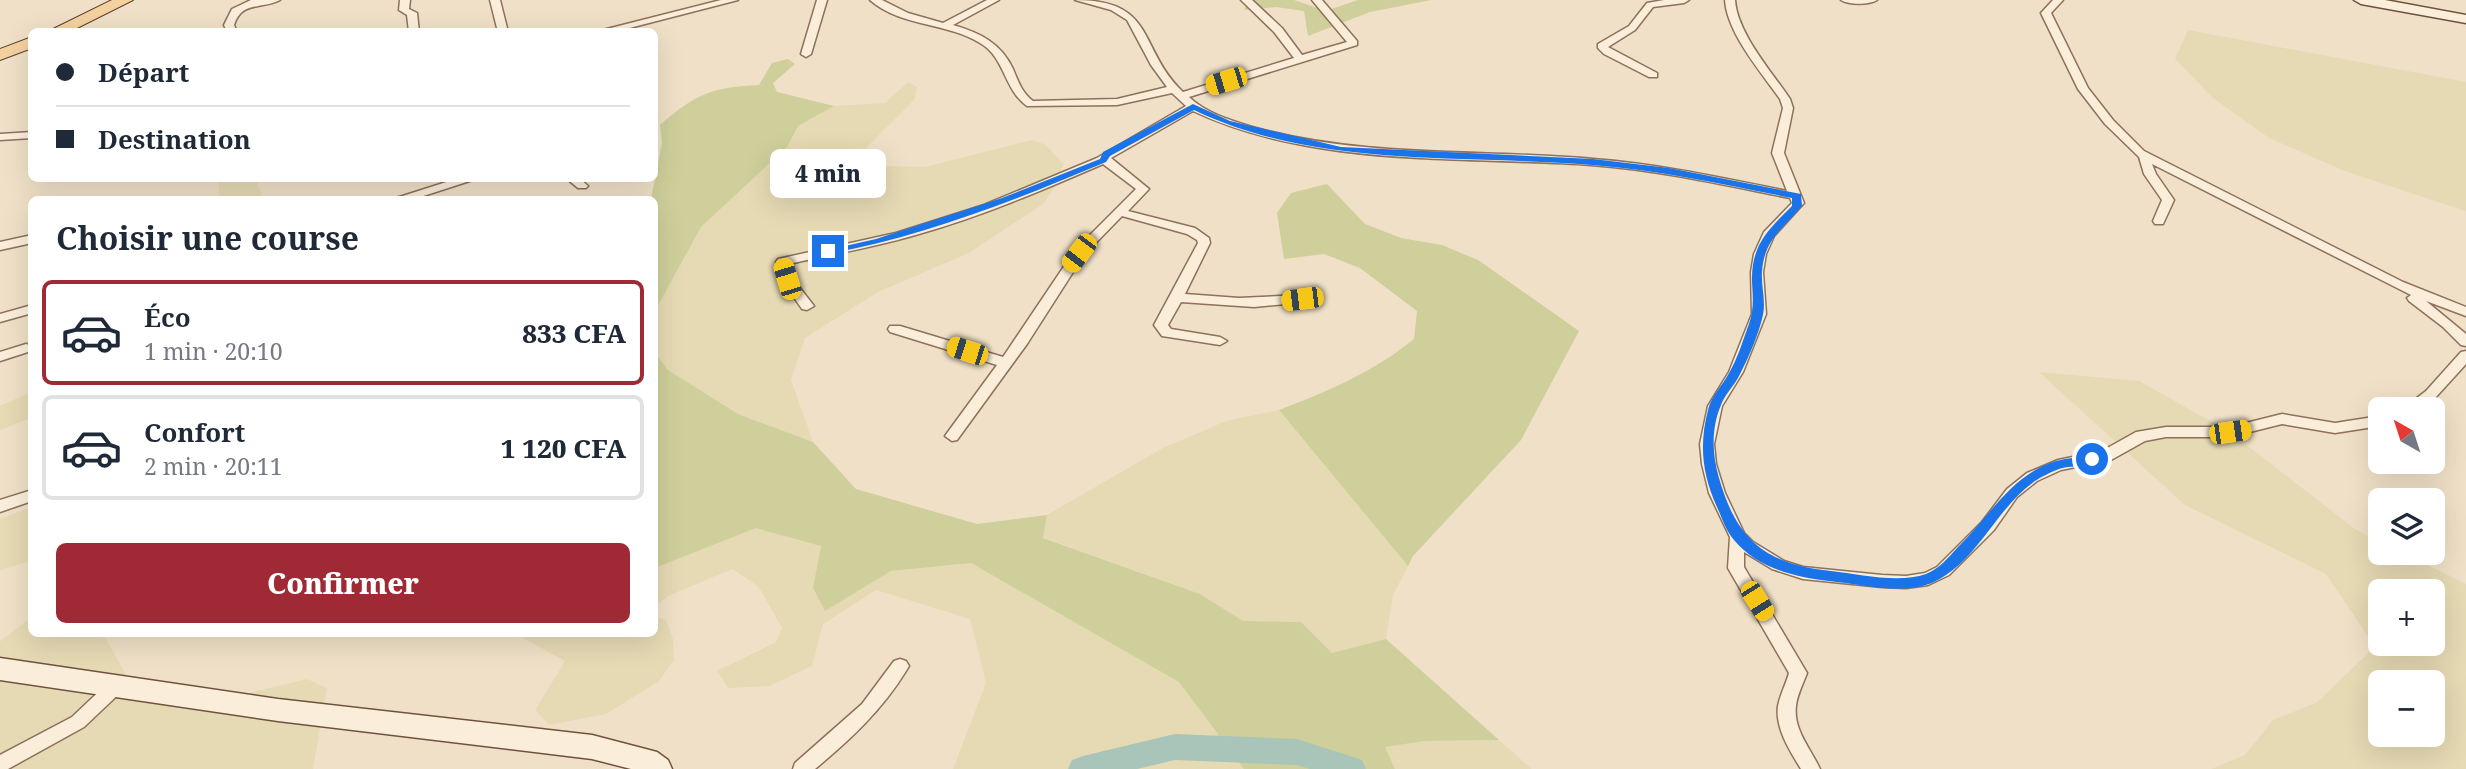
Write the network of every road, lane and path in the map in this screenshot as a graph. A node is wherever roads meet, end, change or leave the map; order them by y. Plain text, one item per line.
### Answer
1 (125, 0) edge
2 (275, 0) edge
3 (405, 0) edge
4 (495, 0) edge
5 (731, 0) edge
6 (822, 0) edge
7 (874, 0) edge
8 (994, 0) edge
9 (1080, 0) edge
10 (1246, 0) edge
11 (1317, 0) edge
12 (1684, 0) edge
13 (1730, 0) edge
14 (1846, 0) edge
15 (1872, 0) edge
16 (2059, 0) edge
17 (2361, 0) edge
18 (2466, 19) edge
19 (945, 26) junction
20 (64, 28) edge
21 (230, 28) edge
22 (414, 28) edge
23 (502, 28) edge
24 (616, 28) edge
25 (28, 44) edge
26 (806, 54) dead end
27 (0, 55) edge
28 (1300, 58) junction
29 (1653, 75) dead end
30 (1178, 93) junction
31 (1193, 107) junction
32 (28, 135) edge
33 (0, 137) edge
34 (2144, 156) junction
35 (1103, 160) junction
36 (452, 182) edge
37 (576, 182) edge
38 (582, 186) dead end
39 (408, 196) edge
40 (1797, 196) junction
41 (1121, 212) junction
42 (2159, 221) dead end
43 (28, 240) edge
44 (0, 246) edge
45 (2398, 285) junction
46 (1177, 297) junction
47 (1302, 299) dead end
48 (807, 306) dead end
49 (28, 310) edge
50 (2466, 312) edge
51 (0, 318) edge
52 (895, 329) dead end
53 (1220, 341) dead end
54 (2466, 342) edge
55 (26, 348) dead end
56 (2466, 355) edge
57 (0, 357) edge
58 (1006, 363) junction
59 (2427, 397) edge
60 (2368, 423) edge
61 (952, 436) dead end
62 (28, 496) edge
63 (0, 506) edge
64 (1738, 537) junction
65 (900, 666) dead end
66 (0, 669) edge
67 (116, 686) junction
68 (0, 764) edge
69 (658, 769) edge
70 (802, 769) edge
71 (1811, 769) edge

1 - 20 main road
2 - 21 street
3 - 22 street
4 - 23 street
5 - 24 street
6 - 26 street
7 - 19 street
8 - 19 street
9 - 30 street
10 - 28 street
11 - 28 street
12 - 29 street
13 - 40 street
14 - 15 street
16 - 34 street
17 - 18 street
19 - 30 street
25 - 27 main road
28 - 30 street
30 - 31 street
31 - 35 street
31 - 40 street
32 - 33 street
34 - 42 street
34 - 45 street
35 - 41 street
35 - 48 street
36 - 39 street
37 - 38 street
40 - 64 street
41 - 46 street
41 - 58 street
43 - 44 street
45 - 50 street
45 - 54 street
46 - 47 street
46 - 53 street
49 - 51 street
52 - 58 street
55 - 57 street
56 - 59 street
58 - 61 street
60 - 64 street
62 - 63 street
64 - 71 street
65 - 70 street
66 - 67 street
67 - 68 street
67 - 69 street

